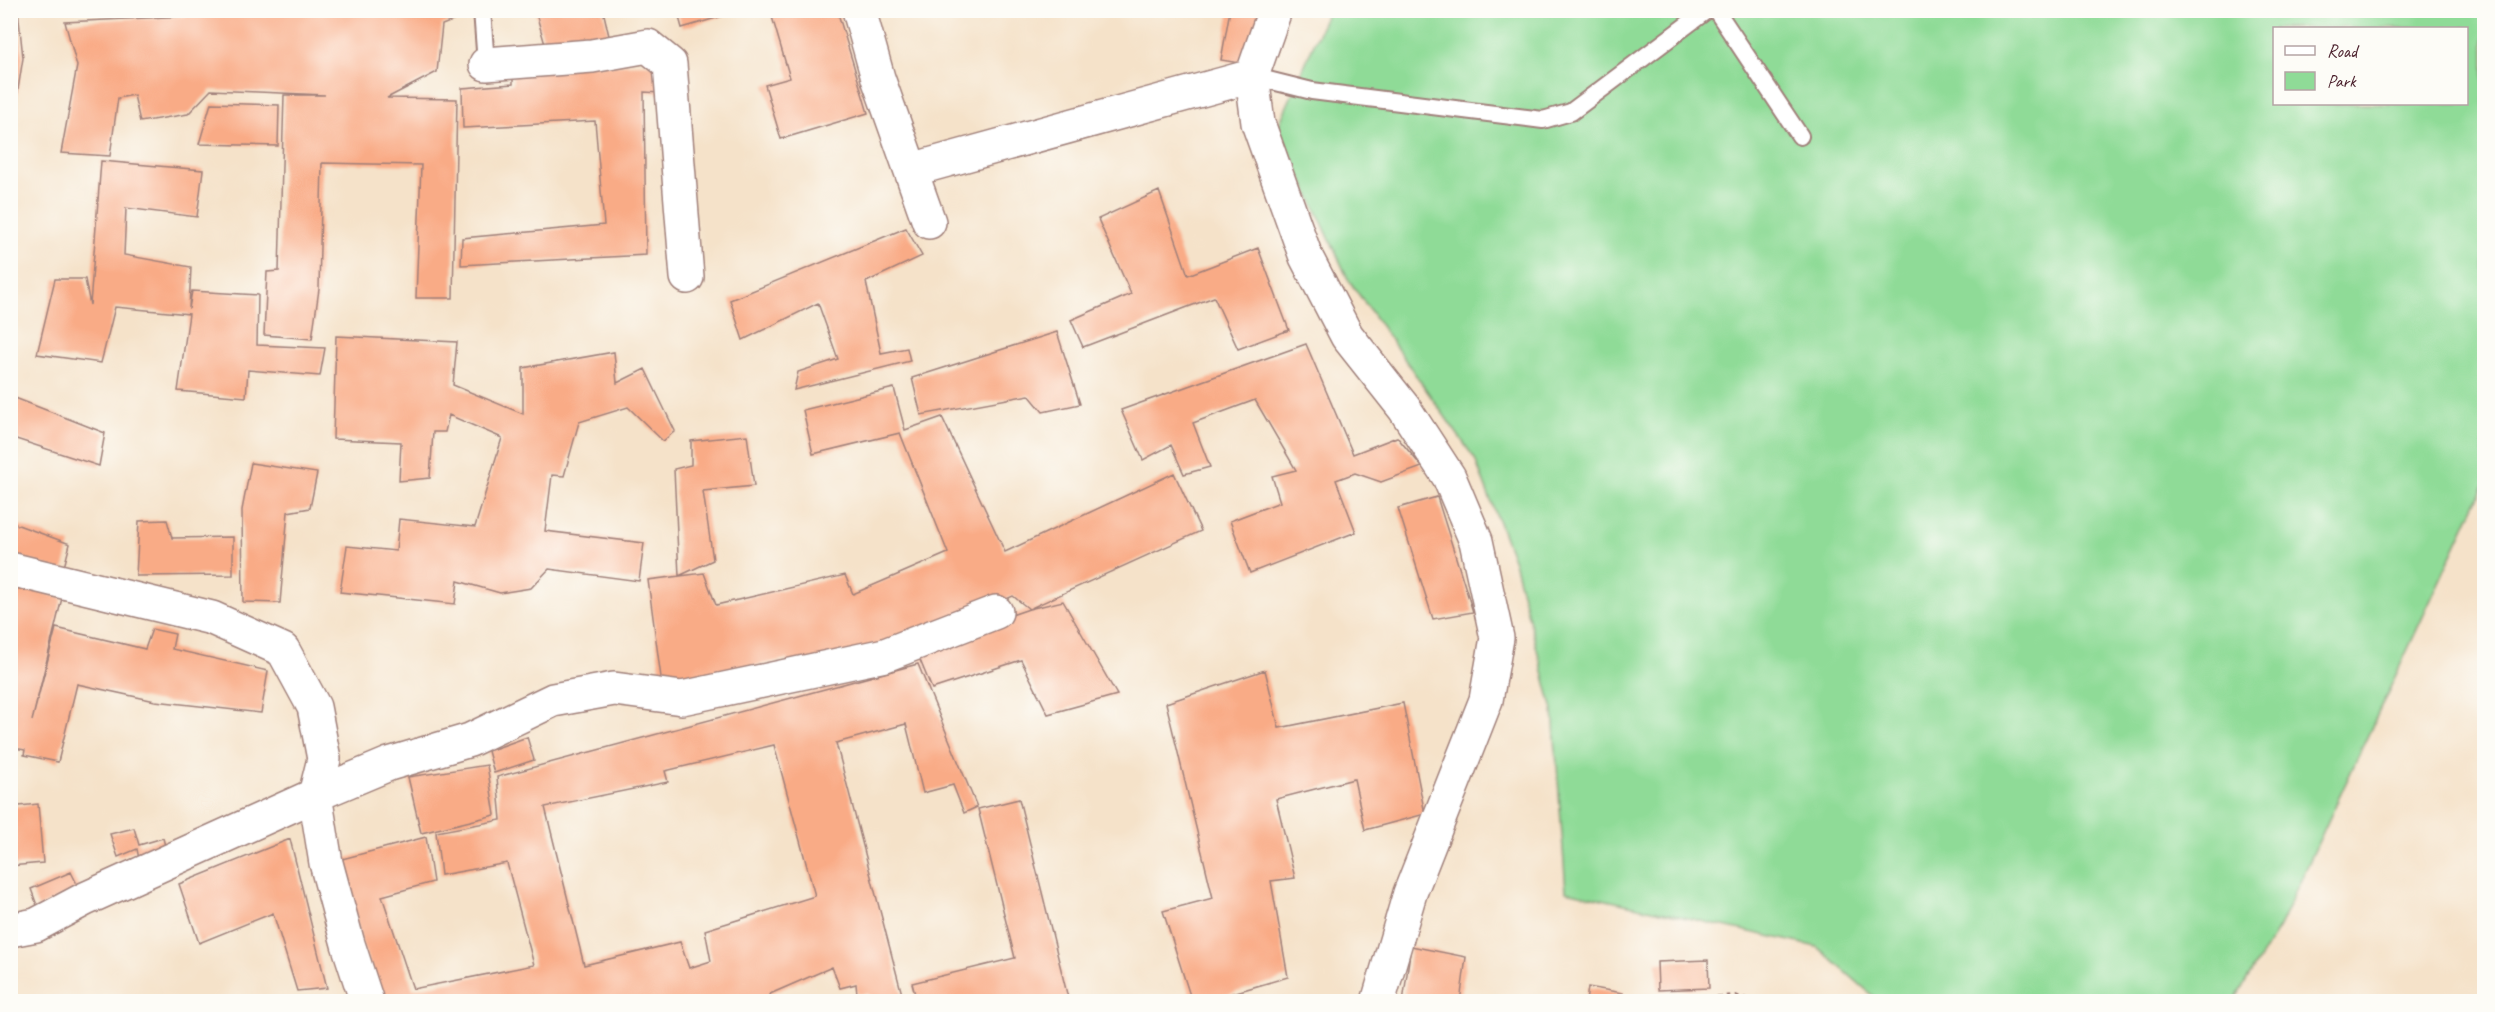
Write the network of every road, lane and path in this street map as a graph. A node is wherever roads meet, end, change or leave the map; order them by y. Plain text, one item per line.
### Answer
1 (482, 10) edge
2 (859, 10) edge
3 (1275, 10) edge
4 (1707, 10) edge
5 (1716, 10) edge
6 (486, 64) joint
7 (1252, 76) junction
8 (1800, 136) dead end
9 (911, 170) junction
10 (929, 222) dead end
11 (687, 277) dead end
12 (10, 569) edge
13 (996, 612) dead end
14 (315, 795) junction
15 (10, 930) edge
16 (368, 1002) edge
17 (1378, 1002) edge
18 (1645, 1002) edge
19 (1758, 1002) edge

1 - 6 lane
2 - 9 street
3 - 7 street
4 - 7 lane
5 - 8 lane
6 - 11 street
7 - 9 street
7 - 17 street
9 - 10 street
12 - 14 street
13 - 14 street
14 - 15 street
14 - 16 street
18 - 19 path

